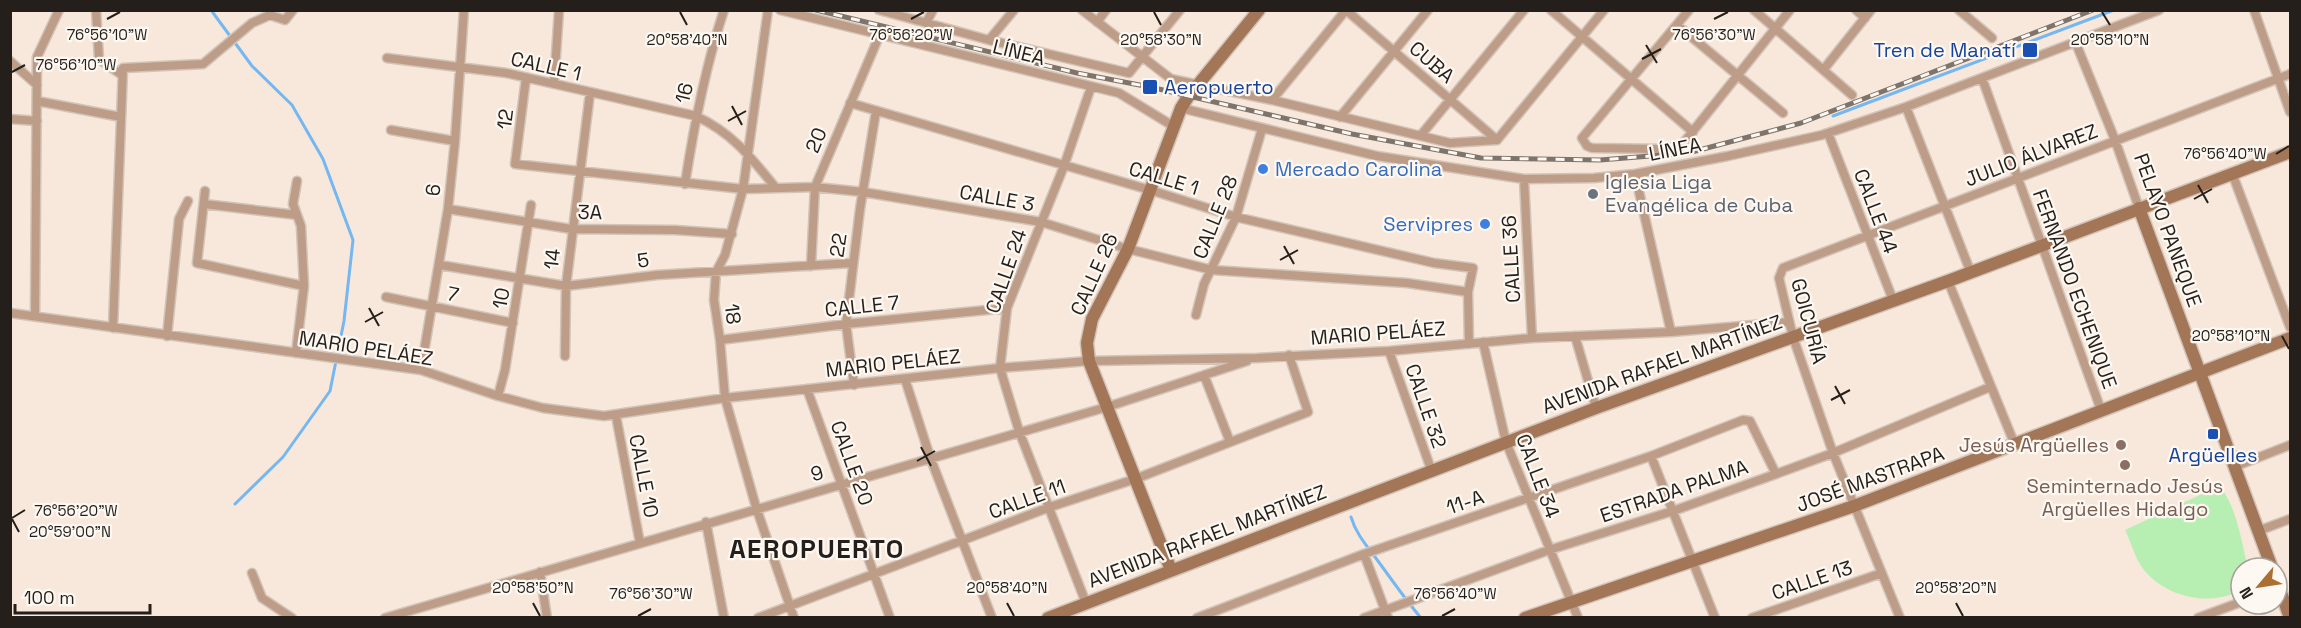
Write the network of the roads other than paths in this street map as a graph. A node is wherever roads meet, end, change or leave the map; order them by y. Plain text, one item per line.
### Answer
1 (59, 10) edge
2 (96, 10) edge
3 (293, 10) edge
4 (464, 10) edge
5 (559, 10) edge
6 (724, 10) edge
7 (768, 10) edge
8 (780, 10) edge
9 (879, 10) edge
10 (933, 10) edge
11 (1014, 10) edge
12 (1082, 10) edge
13 (1106, 10) edge
14 (1180, 10) edge
15 (1259, 10) edge
16 (1428, 10) edge
17 (1524, 10) edge
18 (1551, 10) edge
19 (1604, 10) edge
20 (1689, 10) edge
21 (1754, 10) edge
22 (1790, 10) edge
23 (1856, 10) edge
24 (1871, 10) edge
25 (1959, 10) edge
26 (2158, 10) edge
27 (2254, 10) edge
28 (1346, 11) edge
29 (1865, 18) junction
30 (1096, 22) junction
31 (926, 23) junction
32 (1677, 25) junction
33 (1775, 28) junction
34 (880, 34) junction
35 (1582, 37) junction
36 (1992, 38) dead end
37 (989, 40) junction
38 (2075, 41) junction
39 (1394, 51) junction
40 (1142, 57) junction
41 (387, 58) dead end
42 (10, 61) edge
43 (460, 67) junction
44 (1824, 69) junction
45 (2290, 74) edge
46 (122, 75) junction
47 (1738, 76) junction
48 (526, 78) junction
49 (1982, 78) junction
50 (2278, 78) junction
51 (1631, 81) junction
52 (554, 84) junction
53 (37, 85) junction
54 (1198, 85) junction
55 (1091, 87) junction
56 (590, 93) junction
57 (1852, 95) dead end
58 (1450, 99) junction
59 (1272, 100) junction
60 (37, 101) junction
61 (850, 103) junction
62 (1184, 103) junction
63 (1906, 107) junction
64 (876, 111) junction
65 (2290, 112) edge
66 (1783, 113) dead end
67 (696, 116) junction
68 (121, 117) junction
69 (1340, 117) junction
70 (10, 119) edge
71 (37, 121) junction
72 (1173, 126) junction
73 (1262, 129) junction
74 (391, 130) dead end
75 (1693, 132) junction
76 (1828, 133) junction
77 (1421, 135) junction
78 (1497, 140) junction
79 (2115, 140) junction
80 (455, 141) junction
81 (747, 152) junction
82 (2290, 152) edge
83 (515, 164) joint
84 (1064, 166) junction
85 (580, 172) junction
86 (2232, 173) junction
87 (1635, 174) junction
88 (1524, 178) junction
89 (2018, 178) junction
90 (297, 181) dead end
91 (685, 184) junction
92 (776, 187) junction
93 (815, 187) junction
94 (743, 189) junction
95 (1150, 190) junction
96 (205, 191) dead end
97 (863, 192) junction
98 (188, 201) dead end
99 (204, 204) junction
100 (531, 205) dead end
101 (1946, 206) junction
102 (2139, 208) junction
103 (448, 210) junction
104 (297, 214) junction
105 (1236, 217) junction
106 (1041, 222) junction
107 (529, 223) junction
108 (571, 229) junction
109 (732, 234) junction
110 (1868, 235) junction
111 (2043, 246) junction
112 (1128, 249) junction
113 (852, 263) junction
114 (440, 265) junction
115 (811, 266) junction
116 (1783, 268) joint
117 (1212, 270) junction
118 (716, 272) junction
119 (1971, 273) junction
120 (521, 280) junction
121 (1948, 282) junction
122 (304, 286) junction
123 (566, 286) junction
124 (1468, 292) junction
125 (386, 297) dead end
126 (1893, 300) junction
127 (431, 306) junction
128 (1007, 308) junction
129 (10, 313) edge
130 (1196, 315) dead end
131 (34, 316) junction
132 (1790, 322) junction
133 (513, 324) junction
134 (846, 324) junction
135 (2290, 327) edge
136 (113, 328) junction
137 (1671, 332) junction
138 (167, 336) junction
139 (1575, 336) junction
140 (1793, 337) junction
141 (1532, 338) junction
142 (2290, 338) edge
143 (720, 340) junction
144 (1483, 342) junction
145 (1469, 344) junction
146 (1389, 351) junction
147 (296, 353) junction
148 (565, 356) dead end
149 (1289, 356) junction
150 (1257, 358) junction
151 (1089, 362) junction
152 (1000, 368) junction
153 (421, 370) junction
154 (2200, 373) junction
155 (1204, 375) junction
156 (905, 379) junction
157 (854, 385) junction
158 (1990, 387) junction
159 (807, 389) junction
160 (498, 396) junction
161 (724, 398) junction
162 (1107, 407) junction
163 (1596, 408) junction
164 (2101, 410) junction
165 (616, 416) junction
166 (1019, 431) junction
167 (1230, 442) junction
168 (1506, 442) junction
169 (2015, 445) junction
170 (2290, 445) edge
171 (1833, 453) junction
172 (1651, 456) junction
173 (930, 457) junction
174 (2234, 466) junction
175 (1432, 472) junction
176 (1776, 474) junction
177 (1135, 479) junction
178 (843, 482) junction
179 (1528, 498) junction
180 (1854, 506) junction
181 (756, 507) junction
182 (1050, 507) junction
183 (1673, 511) junction
184 (2290, 519) edge
185 (706, 522) junction
186 (2258, 531) junction
187 (963, 541) junction
188 (640, 543) junction
189 (1549, 550) junction
190 (1365, 554) junction
191 (2267, 556) edge
192 (1692, 562) junction
193 (1171, 570) junction
194 (540, 572) junction
195 (252, 573) dead end
196 (1882, 573) junction
197 (874, 574) junction
198 (1571, 602) junction
199 (1086, 603) junction
200 (790, 606) junction
201 (2229, 607) edge
202 (1387, 614) edge
203 (2212, 615) edge
204 (292, 618) edge
205 (385, 618) edge
206 (547, 618) edge
207 (724, 618) edge
208 (758, 618) edge
209 (794, 618) edge
210 (890, 618) edge
211 (992, 618) edge
212 (1048, 618) edge
213 (1197, 618) edge
214 (1364, 618) edge
215 (1525, 618) edge
216 (1578, 618) edge
217 (1715, 618) edge
218 (1752, 618) edge
219 (1900, 618) edge
220 (2198, 618) edge

1 - 53 street
2 - 46 street
3 - 46 street
4 - 43 street, 6
5 - 52 street
6 - 67 street, 16
7 - 81 street, 18
8 - 34 street, LÍNEA
9 - 31 street, LÍNEA
10 - 31 street
11 - 37 street
12 - 30 street
13 - 30 street
14 - 40 street
15 - 54 street, CALLE 26
16 - 39 street
17 - 58 street
18 - 35 street
19 - 35 street
20 - 32 street
21 - 33 street
22 - 33 street, LÍNEA
23 - 29 street
24 - 29 street
25 - 36 street
26 - 38 street, LÍNEA
27 - 50 street
28 - 39 street, CUBA
28 - 59 street
29 - 44 street
30 - 40 street
31 - 37 street, LÍNEA
32 - 47 street
32 - 51 street
33 - 44 street
33 - 47 street, LÍNEA
34 - 55 street, LÍNEA
34 - 61 street, 20
35 - 51 street
35 - 78 street
37 - 40 street, LÍNEA
38 - 49 street, LÍNEA
38 - 79 street, PELAYO PANEQUE
39 - 58 street, CUBA
39 - 69 street
40 - 54 street
41 - 43 street, CALLE 1
42 - 53 street
43 - 48 street, CALLE 1
43 - 80 street, 6
44 - 57 street
45 - 50 street, JULIO ÁLVAREZ
46 - 68 street
47 - 66 street
47 - 75 street, LÍNEA
48 - 52 street, CALLE 1
48 - 83 street, 12
49 - 63 street, LÍNEA
49 - 89 street, FERNANDO ECHENIQUE
50 - 65 street
50 - 79 street, JULIO ÁLVAREZ
51 - 75 street
51 - 75 street, LÍNEA
52 - 56 street, CALLE 1
53 - 60 street
54 - 59 street
54 - 62 street, CALLE 26
55 - 72 street, LÍNEA
55 - 84 street, CALLE 24
56 - 67 street, CALLE 1
56 - 85 street, 14
58 - 77 street
58 - 78 street, CUBA
59 - 69 street
60 - 68 street
60 - 71 street
61 - 64 street, CALLE 1
61 - 93 street, 20
62 - 72 street, CALLE 26
62 - 73 street, LÍNEA
63 - 76 street, LÍNEA
63 - 101 street
64 - 84 street, CALLE 1
64 - 97 street, 22
67 - 81 street, CALLE 1
67 - 91 street, 16
68 - 136 street
69 - 77 street
70 - 71 street
71 - 131 street
72 - 95 street, CALLE 26
73 - 88 street, LÍNEA
73 - 105 street, CALLE 28
74 - 80 street
76 - 87 street, LÍNEA
76 - 110 street, CALLE 44
77 - 78 street
79 - 89 street, JULIO ÁLVAREZ
79 - 102 street, PELAYO PANEQUE
80 - 103 street, 6
81 - 92 street, CALLE 1
81 - 94 street, 18
82 - 86 street, AVENIDA RAFAEL MARTÍNEZ
83 - 85 street, CALLE 3
84 - 95 street, CALLE 1
84 - 106 street, CALLE 24
85 - 91 street, CALLE 3
85 - 108 street, 14
86 - 102 street, AVENIDA RAFAEL MARTÍNEZ
86 - 135 street
87 - 88 street, LÍNEA
87 - 137 street
88 - 141 street, CALLE 36
89 - 101 street, JULIO ÁLVAREZ
89 - 111 street, FERNANDO ECHENIQUE
90 - 104 street
91 - 94 street, CALLE 3
92 - 93 street, CALLE 3
92 - 94 street, CALLE 3
93 - 97 street, CALLE 3
93 - 115 street, 20
94 - 109 street, 18
95 - 105 street, CALLE 1
95 - 112 street, CALLE 26
96 - 99 street
97 - 106 street, CALLE 3
97 - 113 street, 22
98 - 138 street
99 - 104 street
99 - 122 street
100 - 107 street, 10
101 - 110 street, JULIO ÁLVAREZ
101 - 119 street
102 - 111 street, AVENIDA RAFAEL MARTÍNEZ
102 - 154 street, PELAYO PANEQUE
103 - 107 street, 3A
103 - 114 street, 6
104 - 122 street
105 - 117 street, CALLE 28
105 - 124 street, CALLE 1
106 - 112 street, CALLE 3
106 - 128 street, CALLE 24
107 - 108 street, 3A
107 - 120 street, 10
108 - 109 street, 3A
108 - 123 street, 14
109 - 118 street, 18
110 - 116 street, JULIO ÁLVAREZ
110 - 126 street, CALLE 44
111 - 119 street, AVENIDA RAFAEL MARTÍNEZ
111 - 164 street, FERNANDO ECHENIQUE
112 - 117 street, CALLE 3
112 - 151 street, CALLE 26
113 - 115 street, 5
113 - 134 street, 22
114 - 120 street, 5
114 - 127 street, 6
115 - 118 street, 5
116 - 132 street, GOICURÍA
117 - 124 street, CALLE 3
117 - 130 street, CALLE 28
118 - 123 street, 5
118 - 143 street, 18
119 - 121 street, AVENIDA RAFAEL MARTÍNEZ
120 - 123 street, 5
120 - 133 street, 10
121 - 126 street, AVENIDA RAFAEL MARTÍNEZ
121 - 158 street
122 - 147 street
123 - 148 street, 14
124 - 145 street
125 - 127 street, 7
126 - 140 street, AVENIDA RAFAEL MARTÍNEZ
127 - 133 street, 7
127 - 153 street, 6
128 - 134 street, CALLE 7
128 - 152 street, CALLE 24
129 - 131 street, MARIO PELÁEZ
131 - 136 street, MARIO PELÁEZ
132 - 137 street, MARIO PELÁEZ
132 - 140 street, GOICURÍA
133 - 160 street, 10
134 - 143 street, CALLE 7
134 - 157 street, 22
136 - 138 street, MARIO PELÁEZ
137 - 139 street, MARIO PELÁEZ
138 - 147 street, MARIO PELÁEZ
139 - 141 street, MARIO PELÁEZ
139 - 163 street
140 - 163 street, AVENIDA RAFAEL MARTÍNEZ
140 - 171 street, GOICURÍA
141 - 144 street, MARIO PELÁEZ
142 - 154 street, JOSÉ MASTRAPA
143 - 161 street, 18
144 - 145 street, MARIO PELÁEZ
144 - 168 street, CALLE 34
145 - 146 street, MARIO PELÁEZ
146 - 149 street, MARIO PELÁEZ
146 - 175 street, CALLE 32
147 - 153 street, MARIO PELÁEZ
149 - 150 street, MARIO PELÁEZ
149 - 167 street, CALLE 11
150 - 151 street, MARIO PELÁEZ
150 - 155 street, 9
151 - 152 street, MARIO PELÁEZ
151 - 162 street, CALLE 26
152 - 156 street, MARIO PELÁEZ
152 - 166 street, CALLE 24
153 - 160 street, MARIO PELÁEZ
154 - 164 street, JOSÉ MASTRAPA
154 - 174 street, PELAYO PANEQUE
155 - 162 street, 9
155 - 167 street
156 - 157 street, MARIO PELÁEZ
156 - 173 street
157 - 159 street, MARIO PELÁEZ
158 - 169 street
158 - 171 street, ESTRADA PALMA
159 - 161 street, MARIO PELÁEZ
159 - 178 street, CALLE 20
160 - 165 street, MARIO PELÁEZ
161 - 165 street, MARIO PELÁEZ
161 - 181 street, 18
162 - 166 street, 9
162 - 177 street, CALLE 26
163 - 168 street, AVENIDA RAFAEL MARTÍNEZ
164 - 169 street, JOSÉ MASTRAPA
165 - 188 street, CALLE 10
166 - 173 street, 9
166 - 182 street, CALLE 24
167 - 177 street, CALLE 11
168 - 175 street, AVENIDA RAFAEL MARTÍNEZ
168 - 179 street, CALLE 34
169 - 180 street, JOSÉ MASTRAPA
170 - 174 street
171 - 176 street, ESTRADA PALMA
171 - 180 street, GOICURÍA
172 - 176 street, 11-A
172 - 179 street, 11-A
172 - 183 street
173 - 178 street, 9
173 - 187 street
174 - 186 street, PELAYO PANEQUE
175 - 193 street, AVENIDA RAFAEL MARTÍNEZ
176 - 183 street, ESTRADA PALMA
177 - 182 street, CALLE 11
177 - 193 street, CALLE 26
178 - 181 street, 9
178 - 197 street, CALLE 20
179 - 189 street, CALLE 34
179 - 190 street, 11-A
180 - 192 street, JOSÉ MASTRAPA
180 - 196 street, GOICURÍA
181 - 185 street, 9
181 - 200 street, 18
182 - 187 street, CALLE 11
182 - 199 street, CALLE 24
183 - 189 street, ESTRADA PALMA
183 - 192 street
184 - 186 street
185 - 188 street, 9
185 - 207 street
186 - 191 street, PELAYO PANEQUE
187 - 197 street, CALLE 11
187 - 211 street
188 - 194 street, 9
189 - 198 street, CALLE 34
189 - 202 street, ESTRADA PALMA
190 - 202 street
190 - 213 street, 11-A
192 - 198 street, JOSÉ MASTRAPA
192 - 217 street
193 - 199 street, AVENIDA RAFAEL MARTÍNEZ
194 - 205 street, 9
194 - 206 street
195 - 204 street
196 - 218 street, CALLE 13
196 - 219 street, GOICURÍA
197 - 200 street, CALLE 11
197 - 210 street, CALLE 20
198 - 215 street, JOSÉ MASTRAPA
198 - 216 street, CALLE 34
199 - 212 street, AVENIDA RAFAEL MARTÍNEZ
200 - 208 street, CALLE 11
200 - 209 street, 18
201 - 203 street
202 - 214 street, ESTRADA PALMA
203 - 220 street

